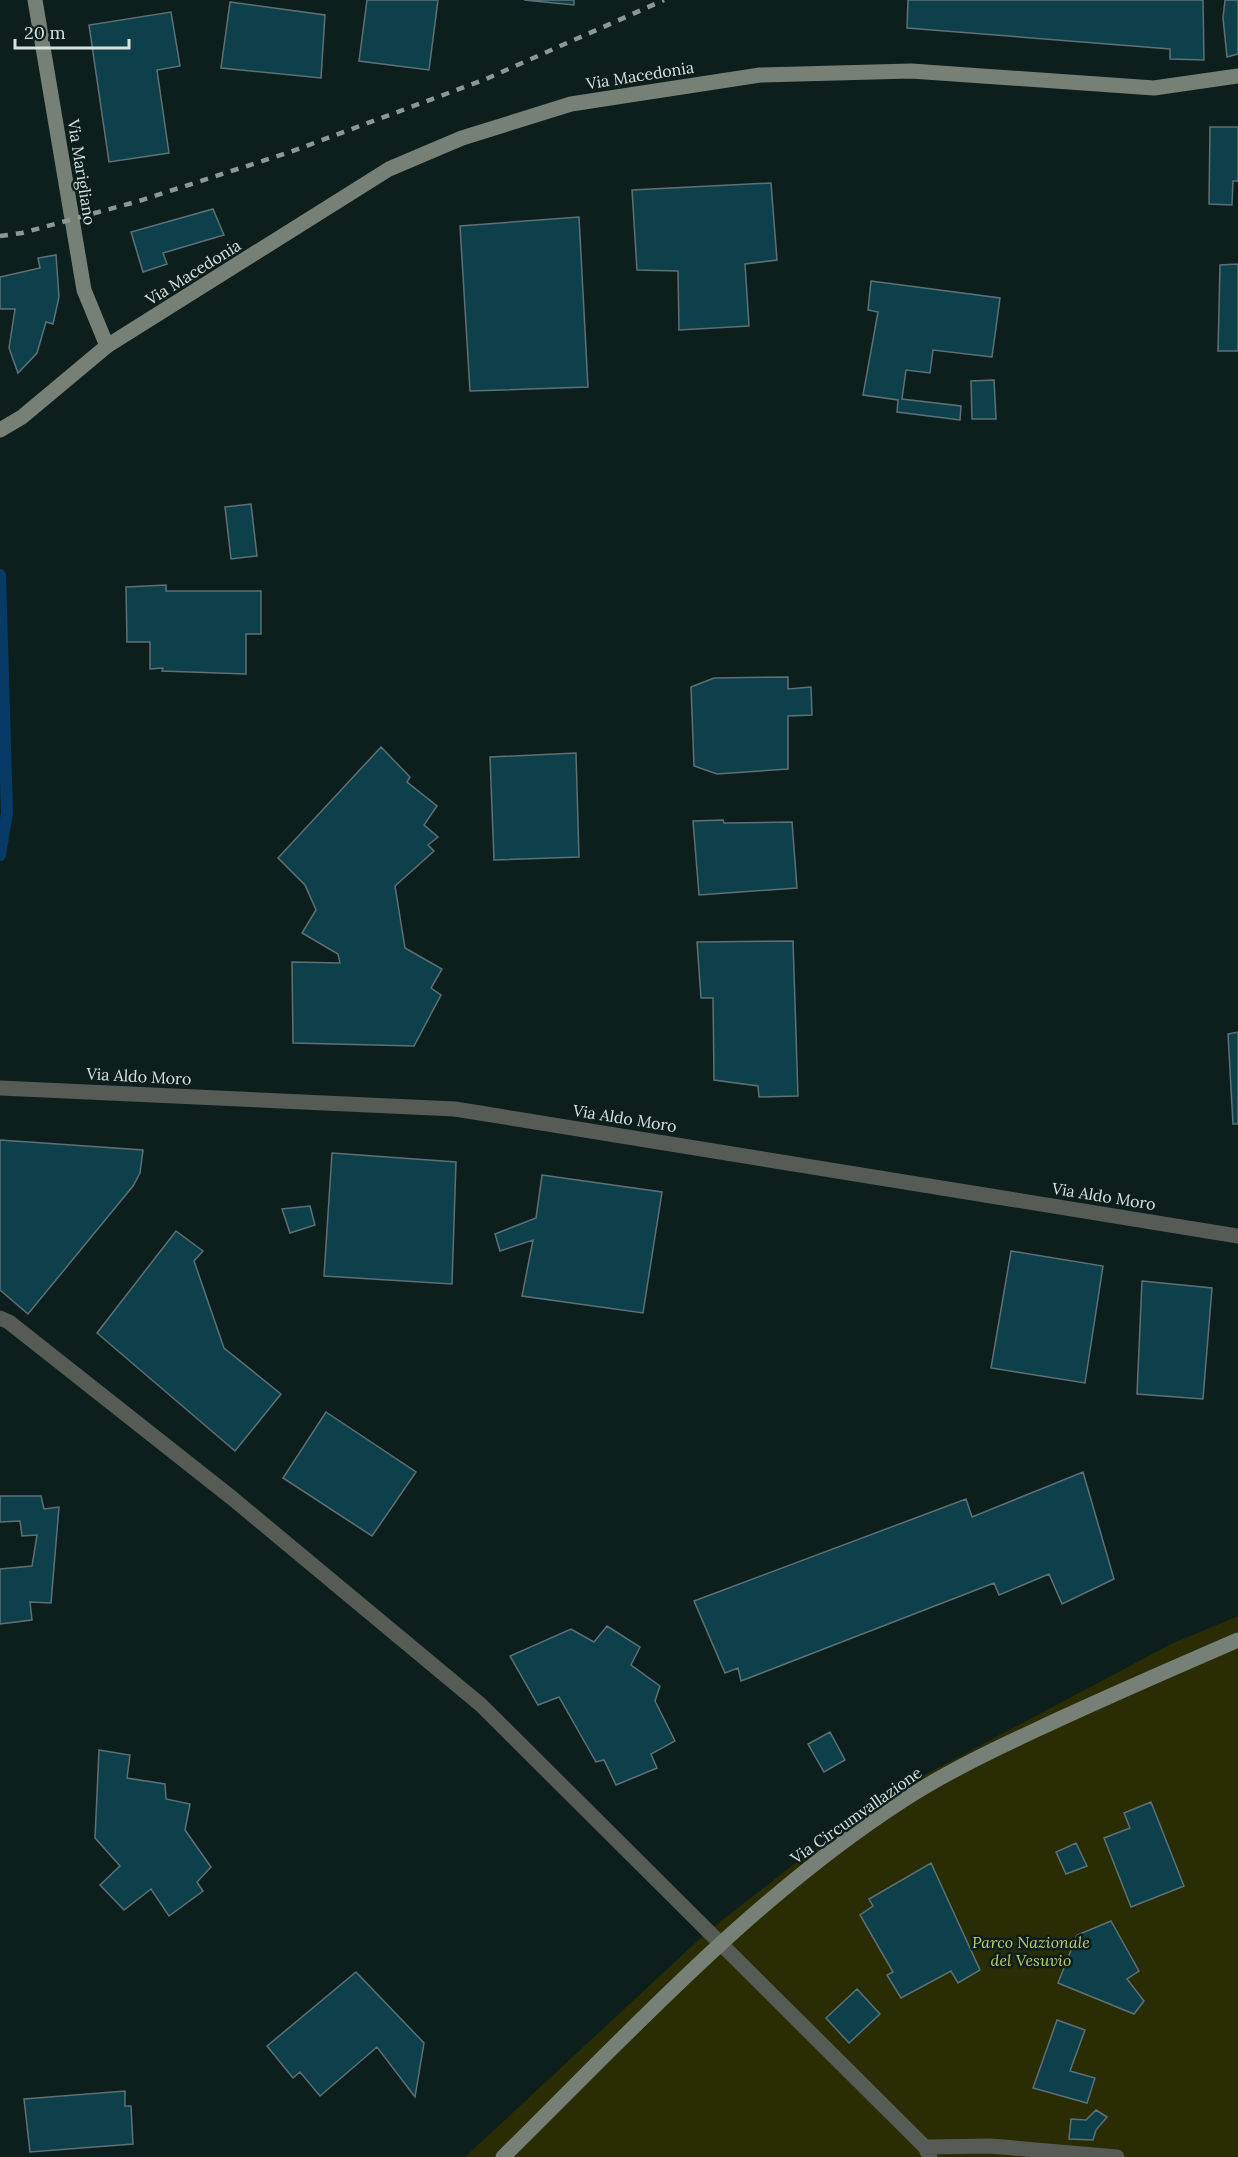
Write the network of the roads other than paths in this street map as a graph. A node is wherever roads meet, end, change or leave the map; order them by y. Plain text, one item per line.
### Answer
1 (35, 0) edge
2 (1238, 76) edge
3 (107, 346) junction
4 (0, 430) edge
5 (0, 1088) edge
6 (1238, 1236) edge
7 (0, 1318) edge
8 (1238, 1640) edge
9 (927, 2152) edge
10 (503, 2157) edge
11 (1117, 2157) edge

1 - 3 street, Via Marigliano
2 - 3 street, Via Macedonia
3 - 4 street, Via Macedonia
5 - 6 street, Via Aldo Moro
7 - 9 street
8 - 10 street, Via Circumvallazione
9 - 11 street

